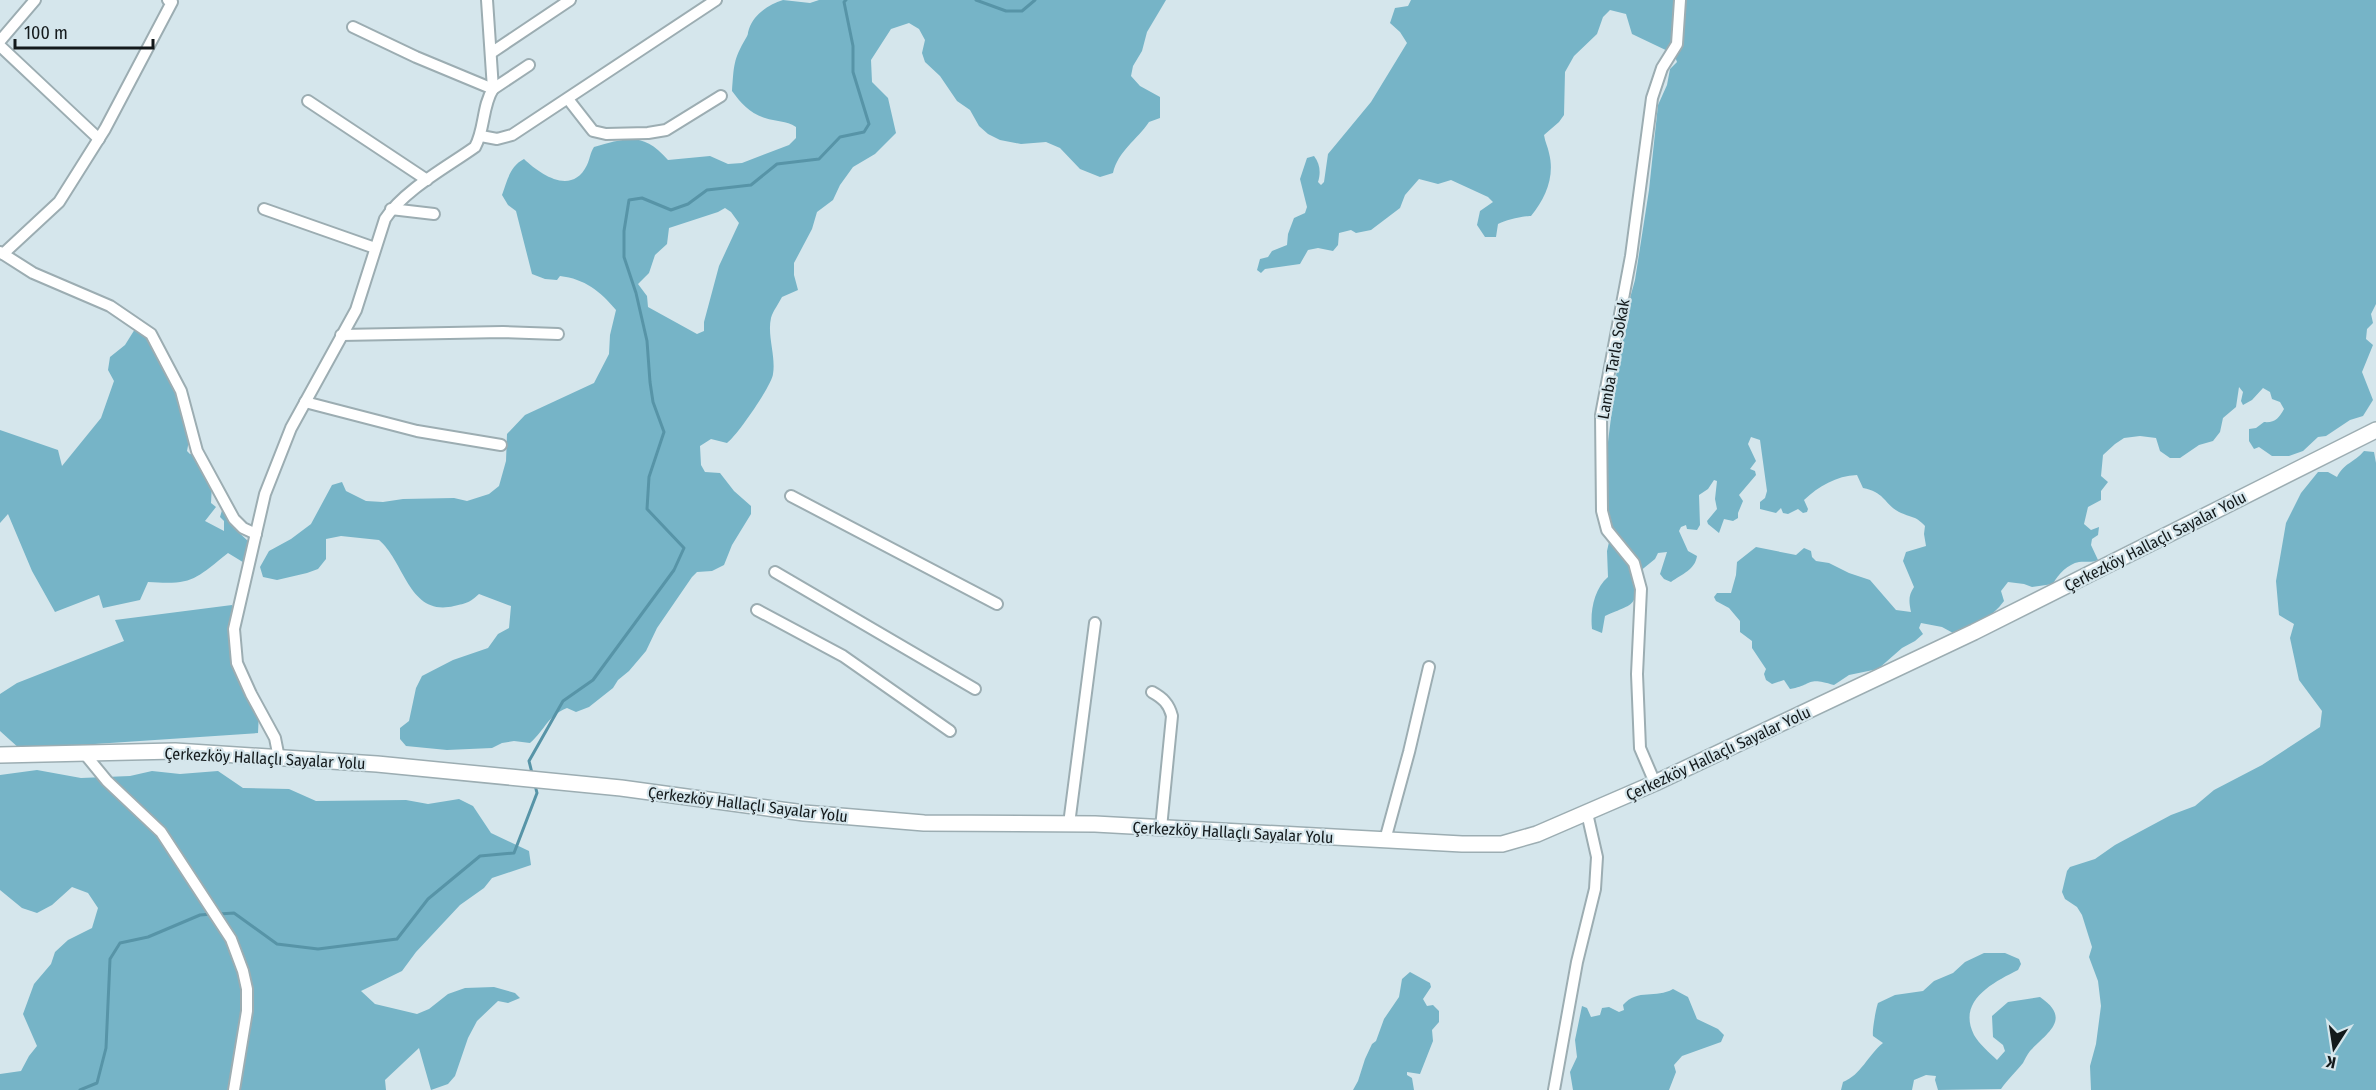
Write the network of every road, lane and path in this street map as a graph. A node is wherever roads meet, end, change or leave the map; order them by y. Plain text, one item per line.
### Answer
1 (35, 0) edge
2 (168, 0) edge
3 (487, 0) edge
4 (570, 0) edge
5 (716, 0) edge
6 (1680, 0) edge
7 (353, 27) dead end
8 (0, 44) edge
9 (491, 53) junction
10 (529, 65) dead end
11 (493, 88) junction
12 (721, 96) dead end
13 (568, 99) junction
14 (308, 101) dead end
15 (481, 136) junction
16 (99, 139) junction
17 (428, 180) junction
18 (264, 209) dead end
19 (391, 209) junction
20 (434, 214) dead end
21 (375, 248) junction
22 (1, 253) edge
23 (558, 334) dead end
24 (341, 335) junction
25 (305, 402) junction
26 (2376, 430) edge
27 (501, 445) dead end
28 (791, 496) dead end
29 (256, 534) junction
30 (775, 572) dead end
31 (997, 604) dead end
32 (757, 610) dead end
33 (1095, 623) dead end
34 (1429, 667) dead end
35 (975, 689) dead end
36 (1152, 692) dead end
37 (950, 731) dead end
38 (84, 753) junction
39 (0, 755) edge
40 (279, 758) junction
41 (1655, 783) junction
42 (1587, 813) junction
43 (1069, 824) junction
44 (1161, 828) junction
45 (1385, 840) junction
46 (234, 1090) edge
47 (1554, 1090) edge

1 - 8 street
2 - 16 street
3 - 9 street
4 - 9 street
5 - 13 street
6 - 41 street, Lamba Tarla Sokak
7 - 11 street
8 - 16 street
9 - 11 street
10 - 11 street
11 - 15 street
12 - 13 street
13 - 15 street
14 - 17 street
15 - 17 street
16 - 22 street
17 - 19 street
18 - 21 street
19 - 20 street
19 - 21 street
21 - 24 street
22 - 29 street
23 - 24 street
24 - 25 street
25 - 27 street
25 - 29 street
26 - 41 main road, Çerkezköy Hallaçlı Sayalar Yolu
28 - 31 street
29 - 40 street
30 - 35 street
32 - 37 street
33 - 43 street
34 - 45 street
36 - 44 street
38 - 39 main road, Çerkezköy Hallaçlı Sayalar Yolu
38 - 40 main road, Çerkezköy Hallaçlı Sayalar Yolu
38 - 46 street
40 - 43 main road, Çerkezköy Hallaçlı Sayalar Yolu
41 - 42 main road, Çerkezköy Hallaçlı Sayalar Yolu
42 - 45 main road, Çerkezköy Hallaçlı Sayalar Yolu
42 - 47 street
43 - 44 main road, Çerkezköy Hallaçlı Sayalar Yolu
44 - 45 main road, Çerkezköy Hallaçlı Sayalar Yolu

